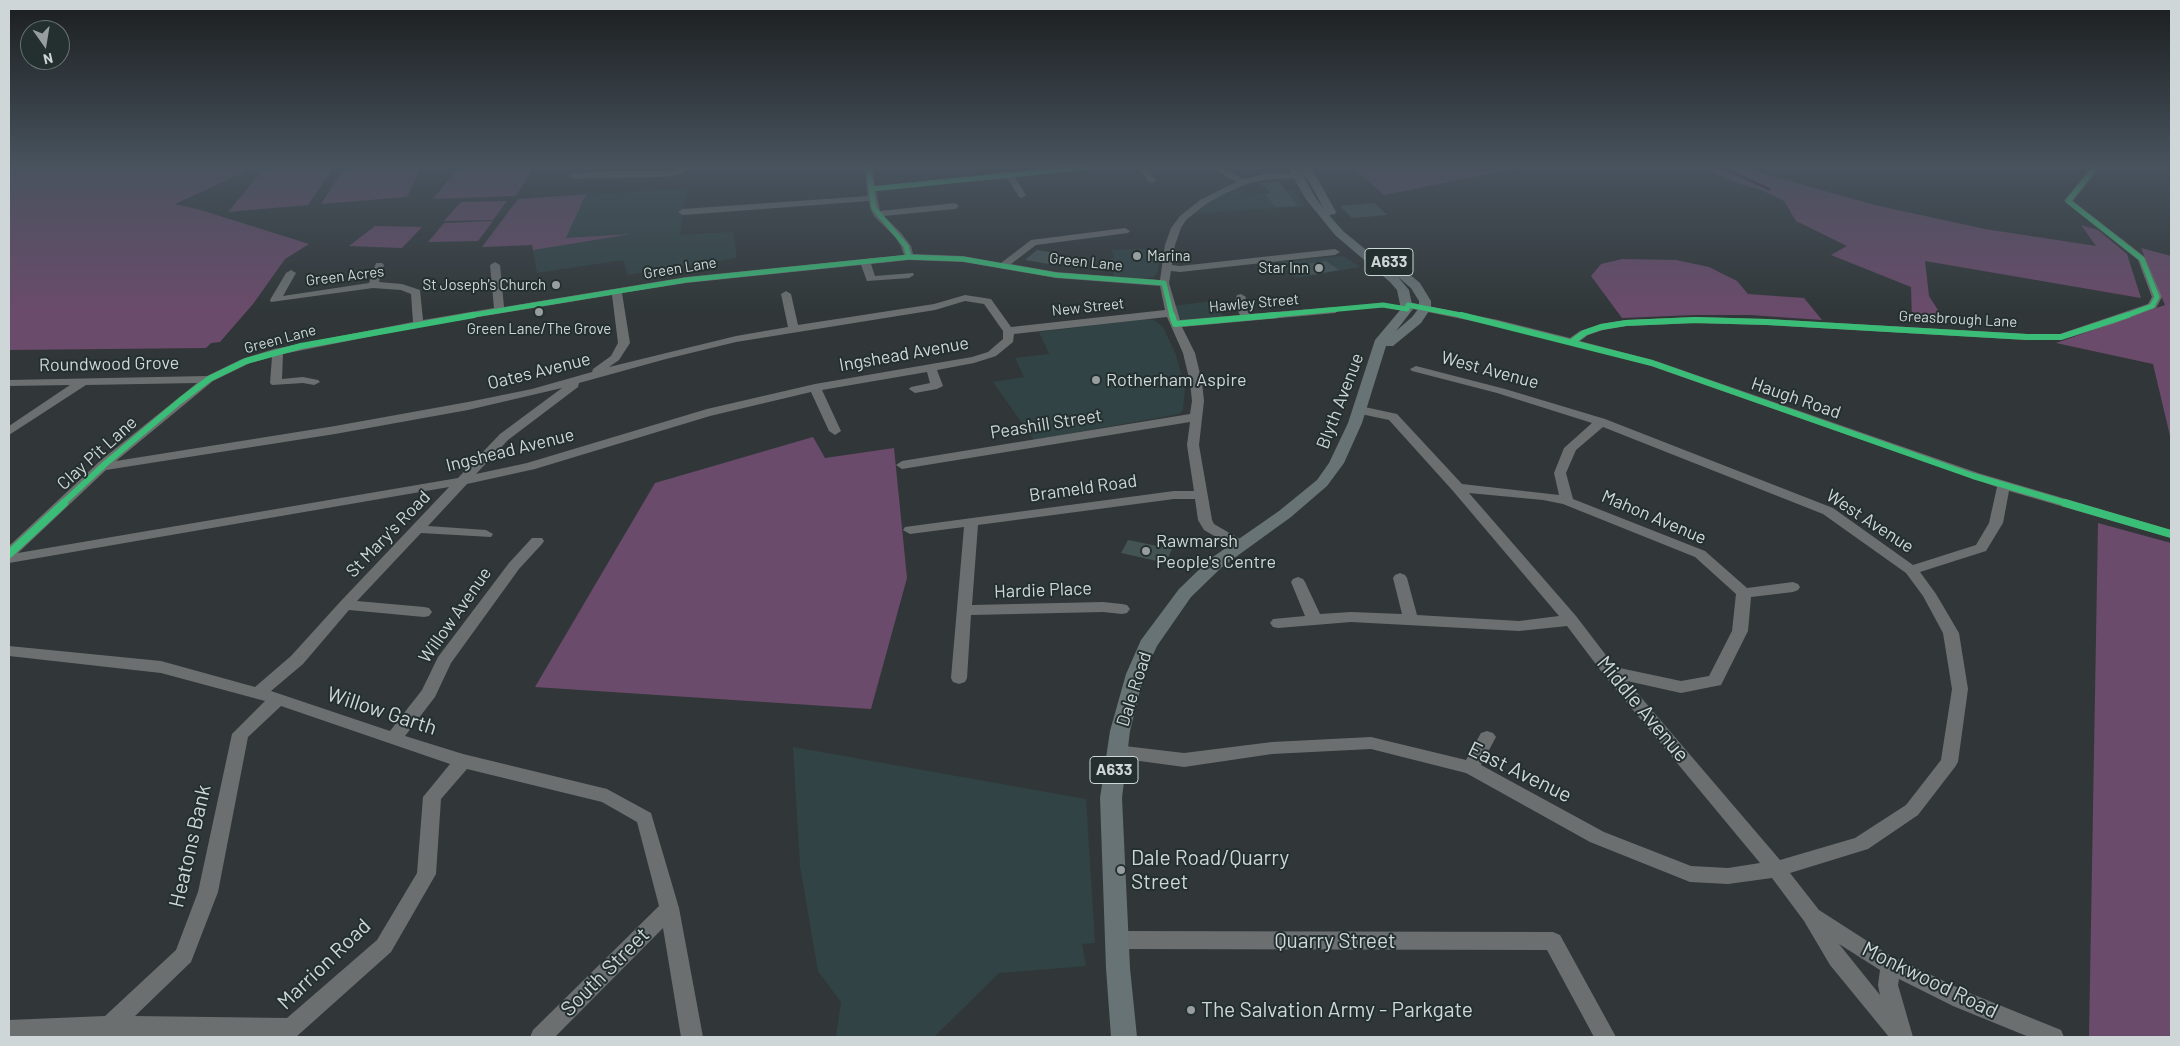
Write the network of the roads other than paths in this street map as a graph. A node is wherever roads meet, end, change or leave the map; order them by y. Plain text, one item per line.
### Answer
1 (880, 216) edge
2 (1186, 216) edge
3 (1324, 216) edge
4 (1334, 216) edge
5 (2087, 216) edge
6 (1125, 231) dead end
7 (1335, 252) dead end
8 (910, 257) junction
9 (865, 261) junction
10 (496, 264) dead end
11 (1006, 264) junction
12 (380, 265) dead end
13 (1166, 268) junction
14 (291, 272) dead end
15 (908, 275) dead end
16 (1164, 283) junction
17 (373, 285) junction
18 (617, 292) junction
19 (786, 294) dead end
20 (1241, 297) dead end
21 (1408, 305) junction
22 (1425, 308) junction
23 (1335, 310) dead end
24 (499, 311) junction
25 (1247, 318) junction
26 (1173, 319) junction
27 (418, 324) junction
28 (794, 329) junction
29 (1009, 336) junction
30 (1572, 342) junction
31 (1381, 345) junction
32 (278, 351) junction
33 (931, 368) junction
34 (1416, 369) dead end
35 (590, 376) junction
36 (209, 379) junction
37 (84, 382) junction
38 (314, 382) dead end
39 (9, 383) edge
40 (815, 388) junction
41 (915, 389) dead end
42 (1360, 410) junction
43 (1196, 417) junction
44 (1600, 422) junction
45 (9, 431) edge
46 (836, 431) dead end
47 (902, 465) dead end
48 (102, 467) junction
49 (463, 481) junction
50 (2004, 485) junction
51 (1458, 488) junction
52 (1201, 495) junction
53 (1568, 501) junction
54 (971, 523) junction
55 (418, 529) junction
56 (910, 530) dead end
57 (486, 534) dead end
58 (2171, 534) edge
59 (537, 541) dead end
60 (1240, 544) junction
61 (9, 554) edge
62 (9, 559) edge
63 (1912, 570) junction
64 (1400, 578) dead end
65 (1298, 582) dead end
66 (1793, 587) dead end
67 (1744, 593) junction
68 (345, 605) junction
69 (1122, 609) dead end
70 (965, 610) junction
71 (424, 612) dead end
72 (1315, 620) junction
73 (1411, 620) junction
74 (1571, 620) junction
75 (1278, 623) dead end
76 (9, 651) edge
77 (1610, 671) junction
78 (958, 678) dead end
79 (256, 694) junction
80 (278, 699) junction
81 (1487, 736) dead end
82 (393, 740) junction
83 (1116, 752) junction
84 (463, 761) junction
85 (1471, 768) junction
86 (1776, 869) junction
87 (669, 908) junction
88 (1811, 915) junction
89 (1118, 940) junction
90 (1891, 965) junction
91 (110, 1026) junction
92 (9, 1030) edge
93 (286, 1033) edge
94 (91, 1037) edge
95 (541, 1037) edge
96 (692, 1037) edge
97 (1124, 1037) edge
98 (1605, 1037) edge
99 (1902, 1037) edge
100 (2053, 1037) edge

1 - 8 street
2 - 13 street
3 - 21 main road, A633
4 - 22 main road, A633
5 - 30 street, Greasbrough Lane
6 - 11 street
7 - 13 street
8 - 9 street, Green Lane
8 - 11 street, Green Lane
9 - 15 street
9 - 18 street, Green Lane
10 - 24 street
11 - 16 street, Green Lane
12 - 17 street
13 - 16 street
14 - 17 street, Green Acres
16 - 26 street
17 - 27 street, Green Acres
18 - 24 street, Green Lane
18 - 35 street, St Mary's Road
19 - 28 street
20 - 25 street
21 - 22 street, Haugh Road
21 - 31 main road, A633
22 - 30 street, Haugh Road
22 - 31 main road
23 - 25 street, Hawley Street
24 - 27 street, Green Lane
25 - 26 street, Hawley Street
26 - 29 street, New Street
26 - 43 street
27 - 32 street, Green Lane
28 - 29 street, Oates Avenue
28 - 35 street, Oates Avenue
29 - 33 street, Ingshead Avenue
30 - 50 street, Haugh Road
31 - 42 main road, Blyth Avenue / A633
32 - 36 street, Green Lane
32 - 38 street
33 - 40 street, Ingshead Avenue
33 - 41 street
34 - 44 street, West Avenue
35 - 48 street, Oates Avenue
35 - 49 street, St Mary's Road
36 - 37 street, Roundwood Grove
36 - 48 street, Clay Pit Lane
37 - 39 street, Roundwood Grove
37 - 45 street
40 - 46 street
40 - 49 street, Ingshead Avenue
42 - 51 street, Middle Avenue
42 - 60 main road, Blyth Avenue / A633
43 - 47 street, Peashill Street
43 - 52 street
44 - 53 street
44 - 63 street, West Avenue
48 - 61 street, Clay Pit Lane
49 - 55 street, St Mary's Road
49 - 62 street, Ingshead Avenue
50 - 58 street, Haugh Road
50 - 63 street
51 - 53 street, Mahon Avenue
51 - 74 street, Middle Avenue
52 - 54 street, Brameld Road
52 - 60 street
53 - 67 street, Mahon Avenue
54 - 56 street, Brameld Road
54 - 70 street
55 - 57 street
55 - 68 street, St Mary's Road
59 - 82 street, Willow Avenue
60 - 83 main road, Dale Road / A633
63 - 86 street, West Avenue
64 - 73 street
65 - 72 street
66 - 67 street
67 - 77 street
68 - 71 street
68 - 79 street, St Mary's Road
69 - 70 street, Hardie Place
70 - 78 street
72 - 73 street
72 - 75 street
73 - 74 street
74 - 77 street, Middle Avenue
76 - 79 street, Willow Garth
77 - 86 street, Middle Avenue
79 - 80 street, Willow Garth
80 - 82 street, Willow Garth
80 - 91 street, Heatons Bank
81 - 85 street
82 - 84 street, Willow Garth
83 - 85 street, East Avenue
83 - 89 main road, Dale Road / A633
84 - 87 street, Willow Garth
84 - 93 street, Marrion Road
85 - 86 street, East Avenue
86 - 88 street, Middle Avenue
87 - 95 street, South Street
87 - 96 street, Willow Garth
88 - 90 street, Monkwood Road
88 - 99 street, Middle Avenue
89 - 97 main road, Dale Road / A633
89 - 98 street, Quarry Street
90 - 99 street, Middle Avenue
90 - 100 street, Monkwood Road
91 - 92 street
91 - 93 street
91 - 94 street, Heatons Bank

